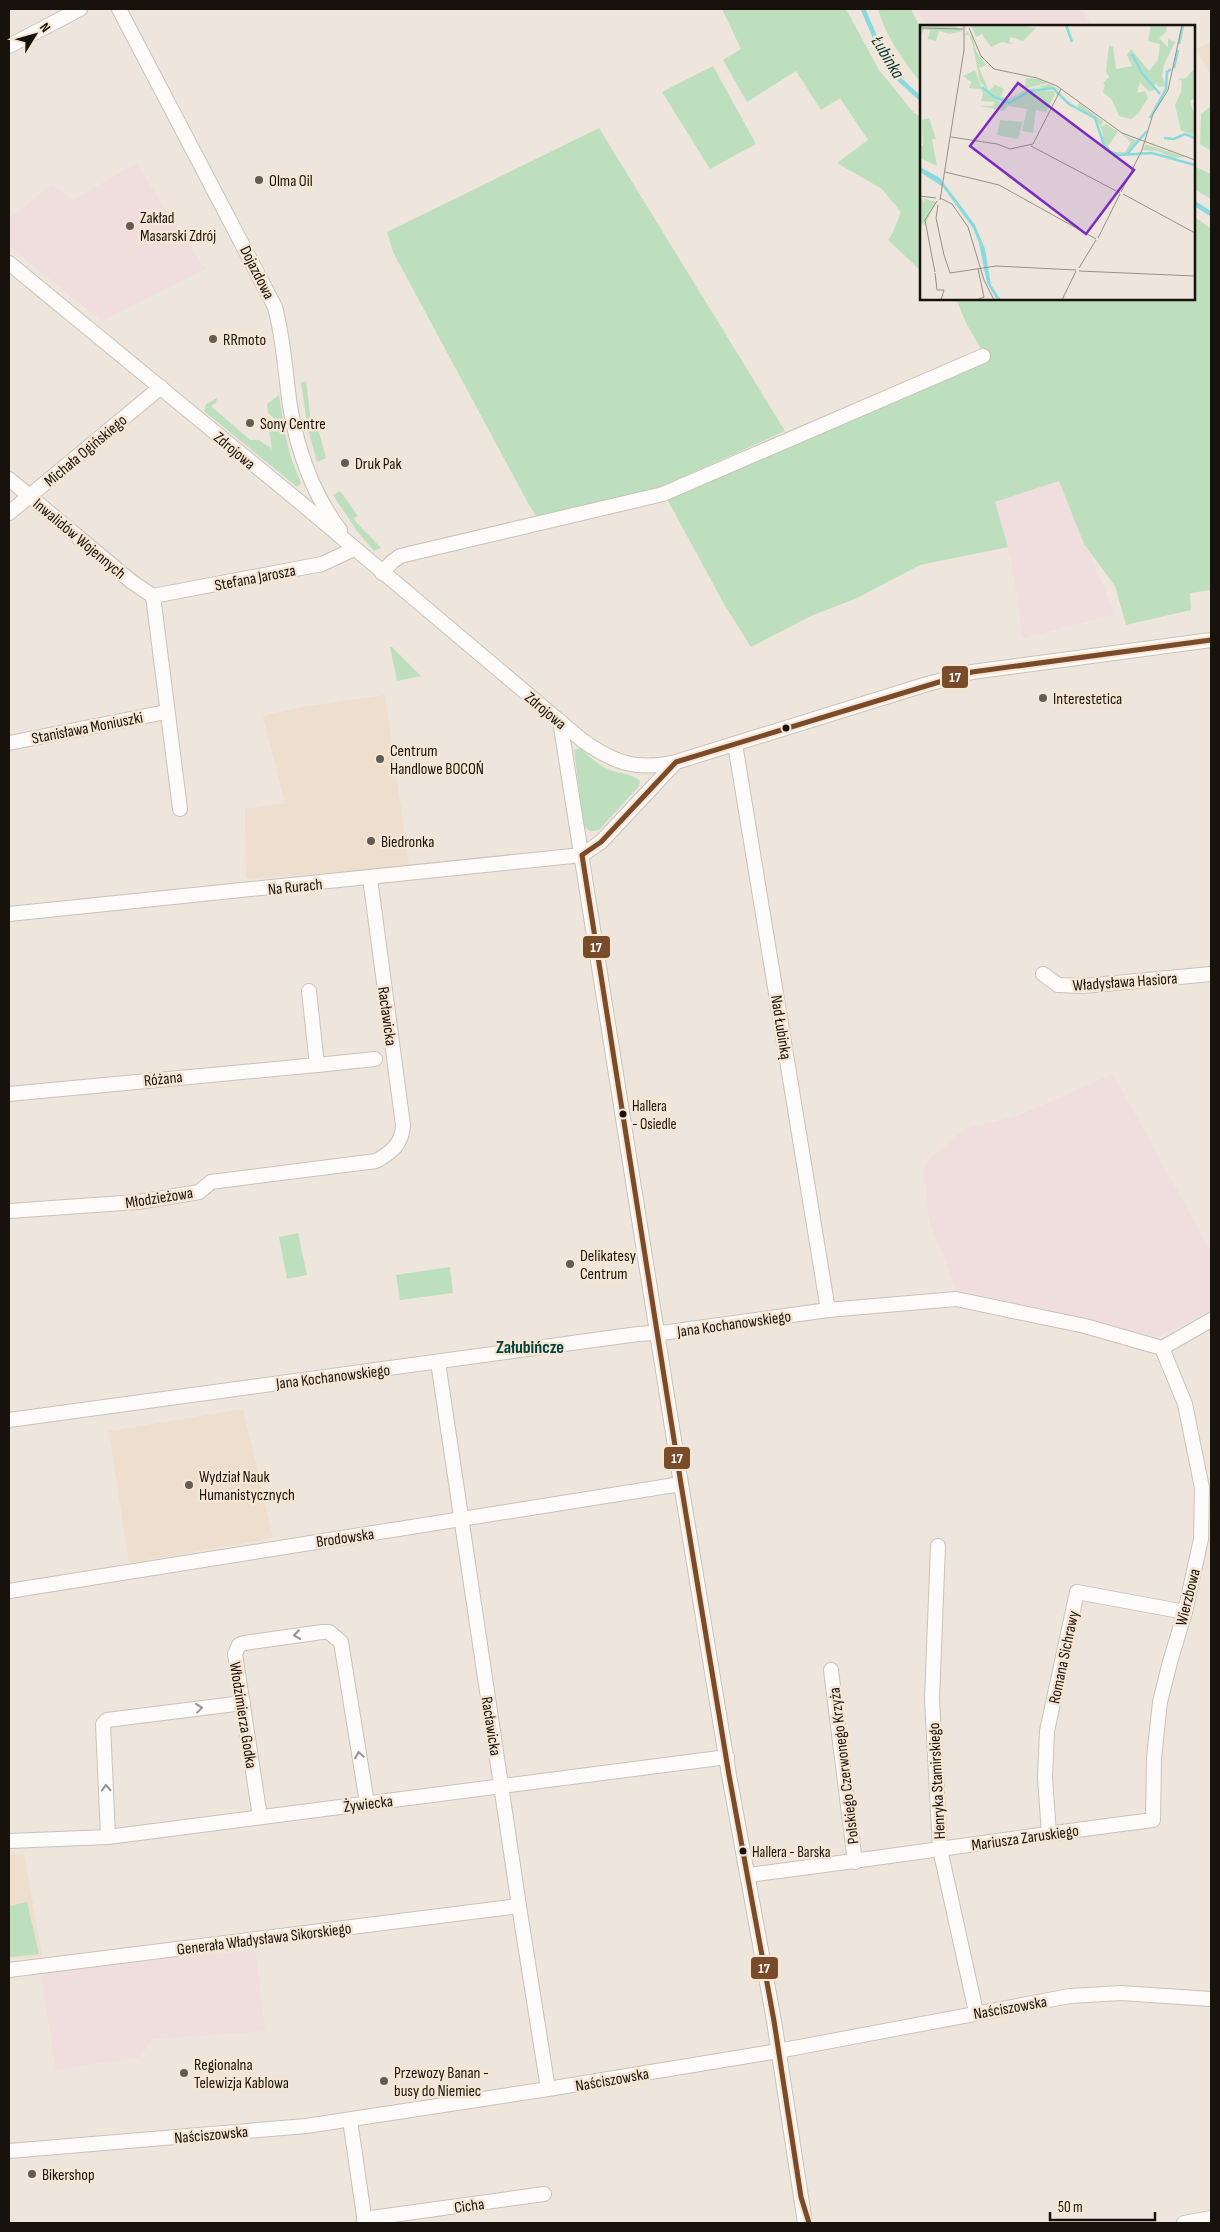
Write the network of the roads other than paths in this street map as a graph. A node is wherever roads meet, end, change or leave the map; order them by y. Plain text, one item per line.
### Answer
1 (80, 9) edge
2 (119, 9) edge
3 (9, 46) edge
4 (9, 263) edge
5 (983, 356) dead end
6 (161, 387) junction
7 (9, 479) edge
8 (30, 496) junction
9 (9, 513) edge
10 (354, 549) junction
11 (382, 573) junction
12 (153, 596) junction
13 (1211, 640) edge
14 (166, 712) junction
15 (560, 721) junction
16 (9, 743) edge
17 (735, 744) junction
18 (676, 762) junction
19 (180, 809) dead end
20 (582, 855) junction
21 (370, 878) junction
22 (9, 914) edge
23 (1044, 974) dead end
24 (1211, 974) edge
25 (309, 990) dead end
26 (375, 1059) dead end
27 (317, 1065) junction
28 (9, 1094) edge
29 (393, 1151) joint
30 (9, 1211) edge
31 (828, 1310) junction
32 (1211, 1320) edge
33 (657, 1332) junction
34 (1162, 1348) junction
35 (438, 1362) junction
36 (9, 1420) edge
37 (681, 1484) junction
38 (461, 1520) junction
39 (938, 1546) dead end
40 (9, 1591) edge
41 (1185, 1612) junction
42 (831, 1670) dead end
43 (242, 1703) junction
44 (727, 1757) junction
45 (501, 1786) junction
46 (367, 1803) junction
47 (260, 1816) junction
48 (1153, 1820) joint
49 (1049, 1833) junction
50 (108, 1837) junction
51 (9, 1841) edge
52 (940, 1849) junction
53 (855, 1862) junction
54 (748, 1875) junction
55 (519, 1906) junction
56 (9, 1970) edge
57 (1211, 1999) edge
58 (976, 2012) junction
59 (778, 2051) junction
60 (548, 2089) junction
61 (350, 2120) junction
62 (9, 2151) edge
63 (544, 2194) dead end
64 (801, 2197) junction
65 (1211, 2218) edge
66 (365, 2221) edge
67 (805, 2223) edge
68 (809, 2223) edge
69 (1184, 2223) edge

1 - 3 street
2 - 10 street, Dojazdowa
4 - 6 street, Zdrojowa
5 - 11 street
6 - 8 street, Michała Ogińskiego
6 - 10 street, Zdrojowa
7 - 8 street, Inwalidów Wojennych
8 - 9 street, Michała Ogińskiego
8 - 12 street, Inwalidów Wojennych
10 - 11 street, Zdrojowa
10 - 12 street, Stefana Jarosza
11 - 15 street, Zdrojowa
12 - 14 street
13 - 17 street, Zdrojowa
14 - 16 street, Stanisława Moniuszki
14 - 19 street
15 - 18 street, Zdrojowa
15 - 20 street
17 - 18 street, Zdrojowa
17 - 31 street, Nad Łubinką
18 - 20 street
20 - 21 street, Na Rurach
20 - 33 street
21 - 22 street, Na Rurach
21 - 29 street, Racławicka
23 - 24 street, Władysława Hasiora
25 - 27 street
26 - 27 street, Różana
27 - 28 street, Różana
29 - 30 street, Młodzieżowa
31 - 33 street, Jana Kochanowskiego
31 - 34 street, Jana Kochanowskiego
32 - 34 street
33 - 35 street, Jana Kochanowskiego
33 - 37 street
34 - 41 street, Wierzbowa
35 - 36 street, Jana Kochanowskiego
35 - 38 street, Racławicka
37 - 38 street, Brodowska
37 - 44 street
38 - 40 street, Brodowska
38 - 45 street, Racławicka
39 - 52 street, Henryka Stamirskiego
41 - 48 street, Wierzbowa
41 - 49 street, Romana Sichrawy
42 - 53 street, Polskiego Czerwonego Krzyża
46 -> 43 street, Włodzimierza Godka
43 - 47 street, Włodzimierza Godka
50 -> 43 street
44 - 45 street, Żywiecka
44 - 54 street
45 - 46 street, Żywiecka
45 - 55 street, Racławicka
46 - 47 street, Żywiecka
47 - 50 street, Żywiecka
48 - 49 street, Mariusza Zaruskiego
49 - 52 street, Mariusza Zaruskiego
50 - 51 street, Żywiecka
52 - 53 street, Mariusza Zaruskiego
52 - 58 street, Henryka Stamirskiego
53 - 54 street, Mariusza Zaruskiego
54 - 59 street
55 - 56 street, Generała Władysława Sikorskiego
55 - 60 street, Racławicka
57 - 58 street, Naściszowska
58 - 59 street, Naściszowska
59 - 60 street, Naściszowska
59 - 64 street
60 - 61 street, Naściszowska
61 - 62 street, Naściszowska
61 - 66 street, Cicha
63 - 66 street, Cicha
64 - 67 street
64 - 68 street
65 - 69 street

